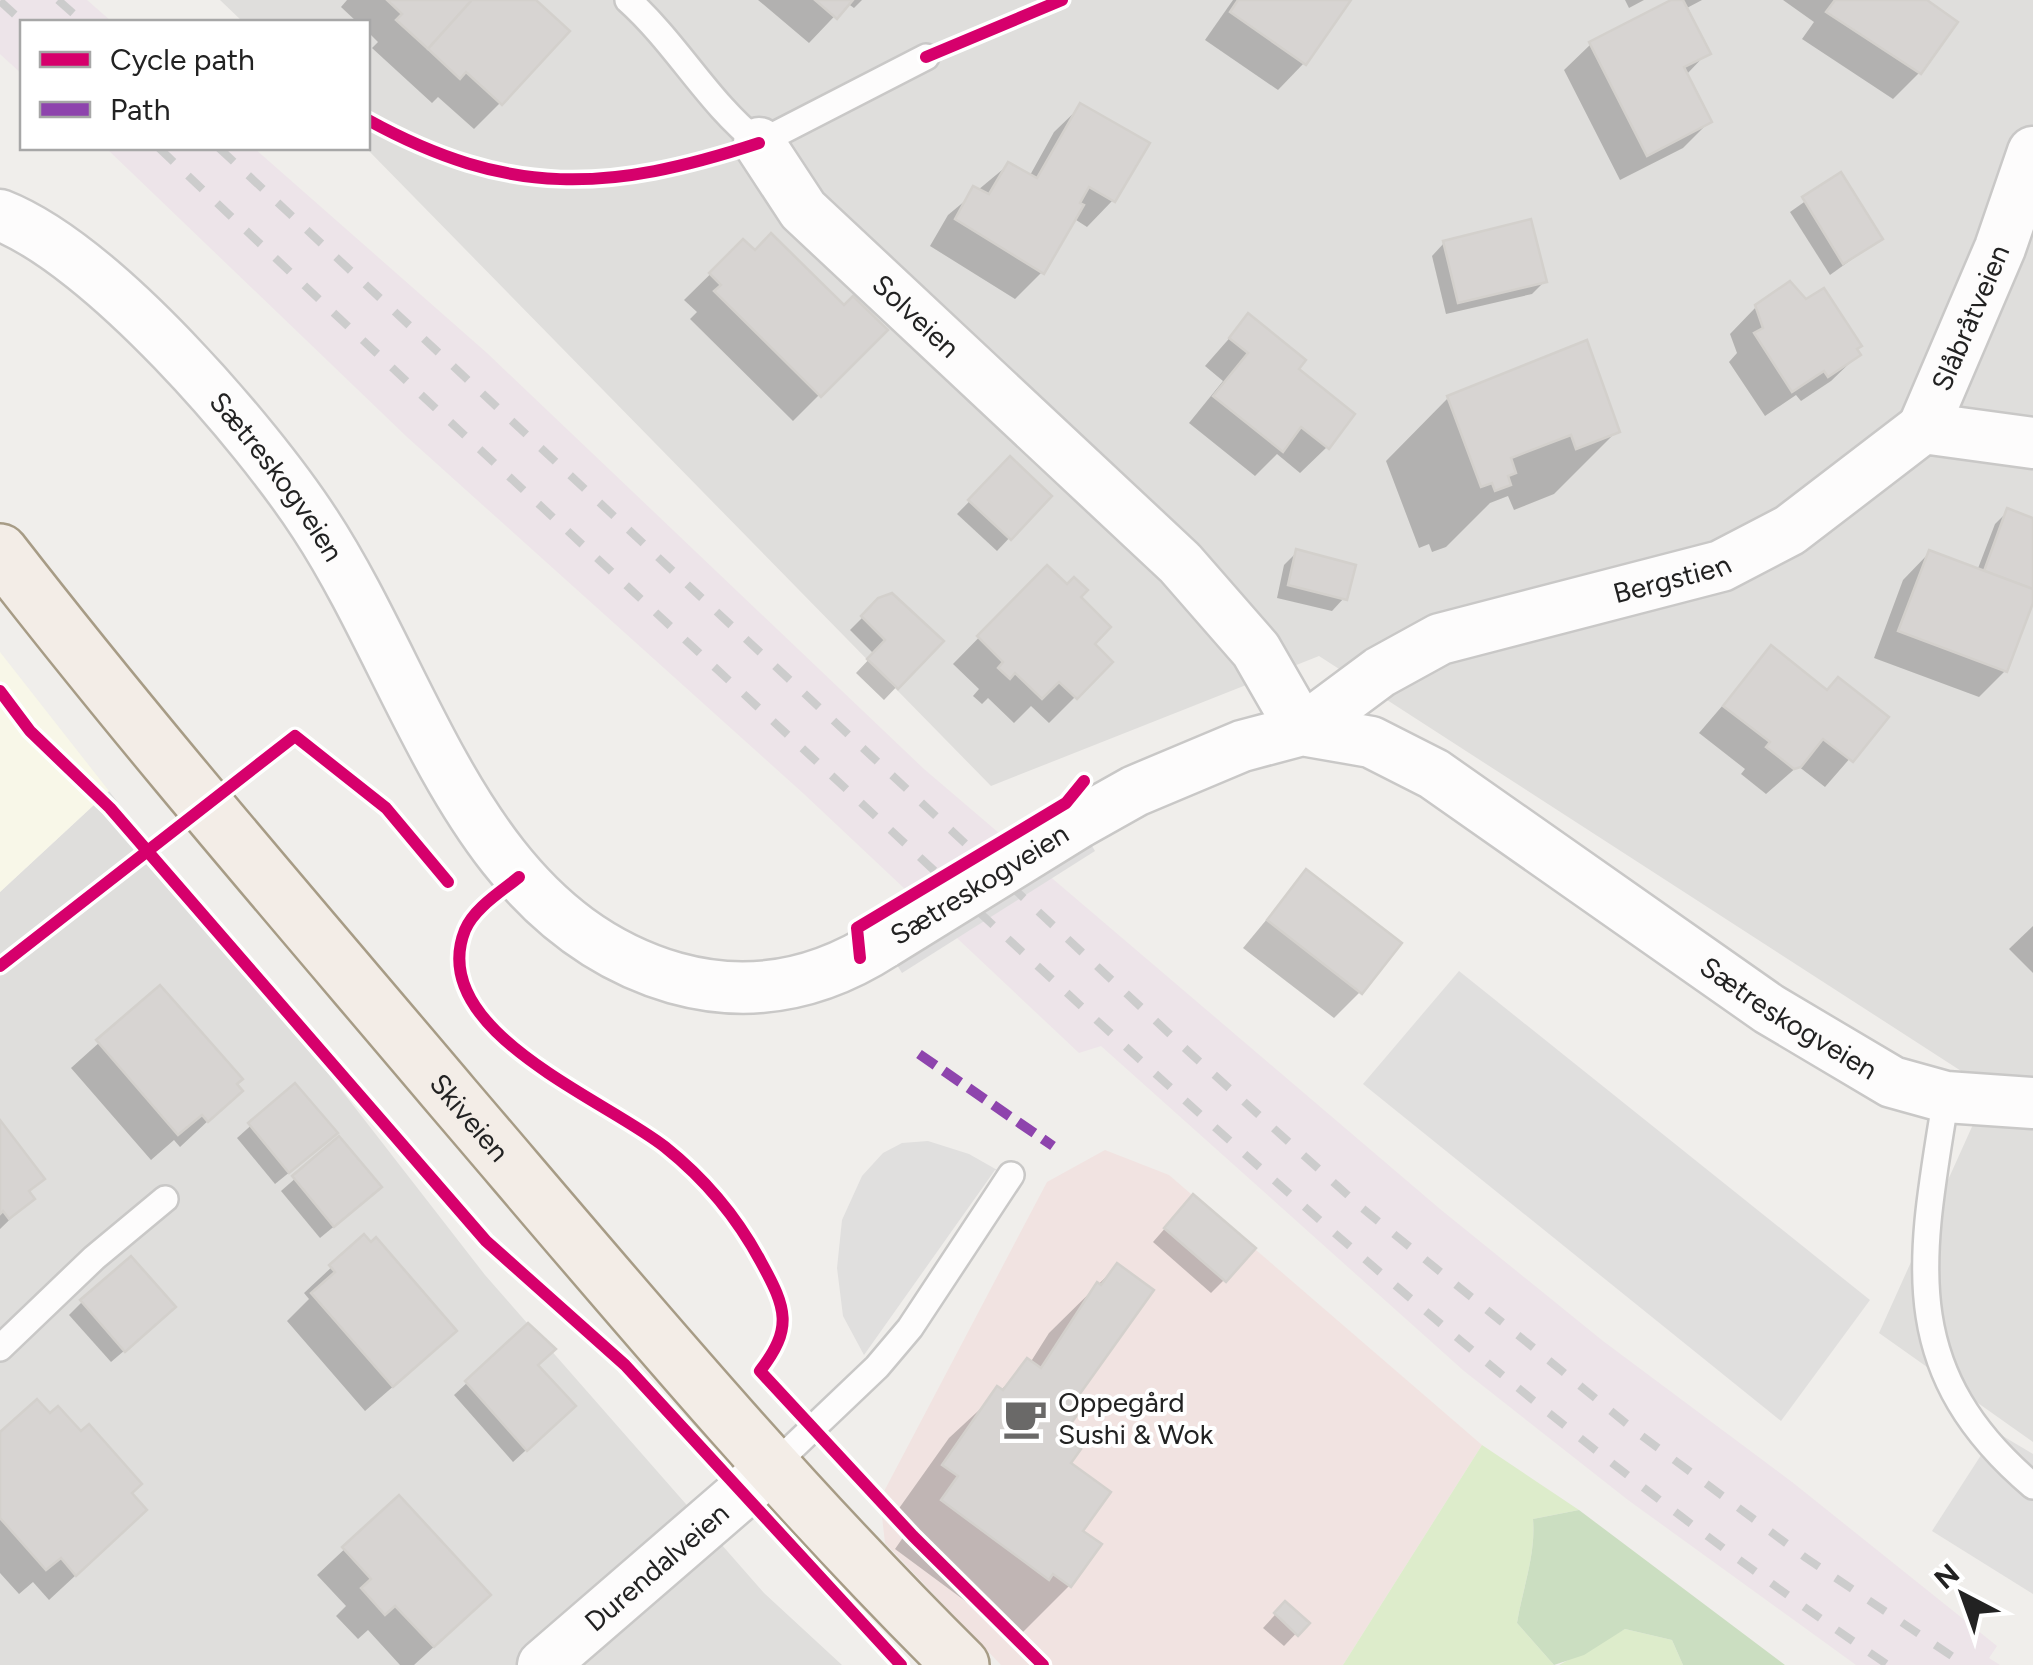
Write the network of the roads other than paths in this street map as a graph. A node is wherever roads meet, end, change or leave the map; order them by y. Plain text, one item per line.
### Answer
1 (628, 0) edge
2 (926, 58) dead end
3 (759, 143) junction
4 (2033, 152) edge
5 (0, 215) edge
6 (1923, 428) junction
7 (2033, 443) edge
8 (0, 552) edge
9 (1302, 730) junction
10 (1946, 1097) junction
11 (2033, 1103) edge
12 (1012, 1176) dead end
13 (165, 1199) dead end
14 (0, 1348) edge
15 (771, 1468) junction
16 (2033, 1486) edge
17 (543, 1665) edge
18 (961, 1665) edge

1 - 3 lane
2 - 3 lane
3 - 9 street, Solveien
4 - 6 street, Slåbråtveien
5 - 9 street, Sætreskogveien, bridge
6 - 7 street
6 - 9 street, Bergstien
8 - 15 main road, Skiveien
9 - 10 street, Sætreskogveien
10 - 11 street, Sætreskogveien
10 - 16 lane
12 - 15 lane
13 - 14 lane
15 - 17 street, Durendalveien
15 - 18 main road, Skiveien

